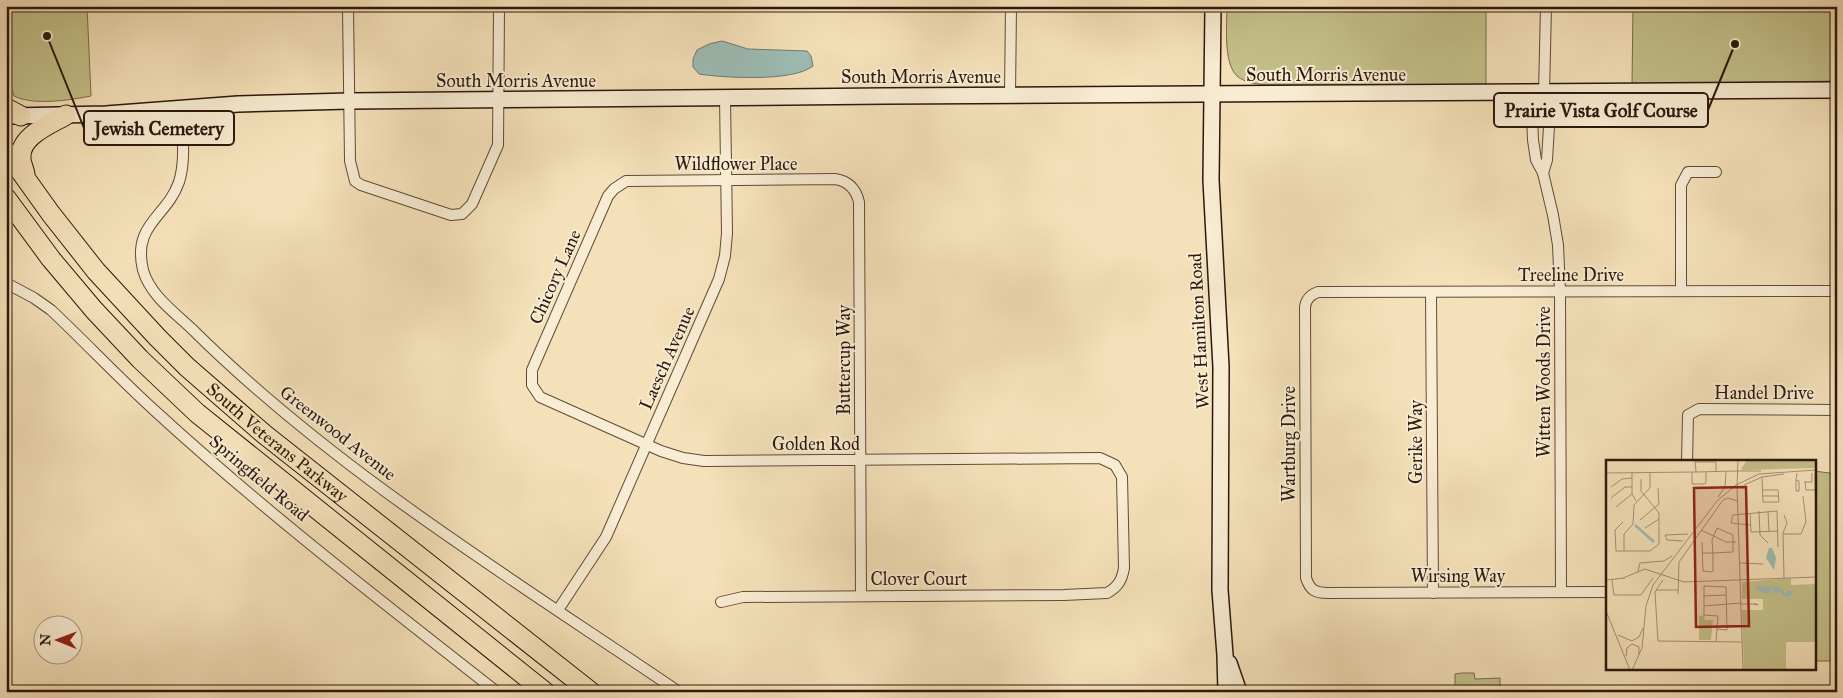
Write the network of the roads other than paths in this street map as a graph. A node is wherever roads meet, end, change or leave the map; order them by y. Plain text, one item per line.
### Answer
1 (348, 6) edge
2 (499, 6) edge
3 (1011, 6) edge
4 (1213, 6) edge
5 (1546, 6) edge
6 (1837, 90) edge
7 (1542, 93) junction
8 (1211, 95) junction
9 (1010, 96) junction
10 (724, 98) junction
11 (500, 100) junction
12 (349, 101) junction
13 (182, 109) junction
14 (11, 113) edge
15 (66, 115) junction
16 (6, 151) edge
17 (1716, 172) dead end
18 (1542, 173) junction
19 (26, 180) junction
20 (726, 180) junction
21 (620, 184) joint
22 (851, 186) joint
23 (6, 198) edge
24 (6, 283) edge
25 (1837, 290) edge
26 (1560, 291) junction
27 (1681, 291) junction
28 (1432, 292) junction
29 (1308, 298) joint
30 (533, 387) joint
31 (1837, 410) edge
32 (646, 445) junction
33 (861, 460) junction
34 (1687, 460) edge
35 (1115, 588) joint
36 (1311, 589) joint
37 (1561, 592) junction
38 (1606, 592) edge
39 (1433, 593) junction
40 (861, 596) junction
41 (721, 602) dead end
42 (558, 610) junction
43 (1225, 655) junction
44 (497, 692) edge
45 (545, 692) edge
46 (591, 692) edge
47 (679, 692) edge
48 (1226, 692) edge
49 (1239, 692) edge

1 - 12 street
2 - 11 street
3 - 9 street
4 - 8 street, West Hamilton Road
5 - 7 street
6 - 7 street, South Morris Avenue
7 - 8 street, South Morris Avenue
7 - 18 street, Witten Woods Drive
7 - 18 street, Witten Woods Drive
8 - 9 street, South Morris Avenue
8 - 43 street, West Hamilton Road
9 - 10 street, South Morris Avenue
10 - 11 street, South Morris Avenue
10 - 20 street, Laesch Avenue
11 - 12 street, South Morris Avenue
11 - 12 street
12 - 13 street, South Morris Avenue
13 - 15 street, South Morris Avenue
13 - 42 street, Greenwood Avenue
14 - 15 street, South Morris Avenue
15 - 19 highway
16 - 19 highway, South Veterans Parkway
17 - 27 street
18 - 26 street, Witten Woods Drive
19 - 46 highway, South Veterans Parkway
20 - 21 street, Wildflower Place
20 - 22 street, Wildflower Place
20 - 32 street, Laesch Avenue
21 - 30 street, Chicory Lane
22 - 33 street, Buttercup Way
23 - 45 highway, South Veterans Parkway
24 - 44 street, Springfield Road
25 - 27 street, Treeline Drive
26 - 27 street, Treeline Drive
26 - 28 street, Treeline Drive
26 - 37 street, Witten Woods Drive
28 - 29 street, Treeline Drive
28 - 39 street, Gerike Way
29 - 36 street, Wartburg Drive
30 - 32 street, Golden Rod
31 - 34 street, Handel Drive
32 - 33 street, Golden Rod
32 - 42 street, Laesch Avenue
33 - 35 street, Golden Rod
33 - 40 street, Buttercup Way
35 - 40 street, Clover Court
36 - 39 street, Wirsing Way
37 - 38 street, Wirsing Way
37 - 39 street, Wirsing Way
40 - 41 street, Clover Court
42 - 47 street, Greenwood Avenue
43 - 48 street, West Hamilton Road
43 - 49 street, West Hamilton Road

